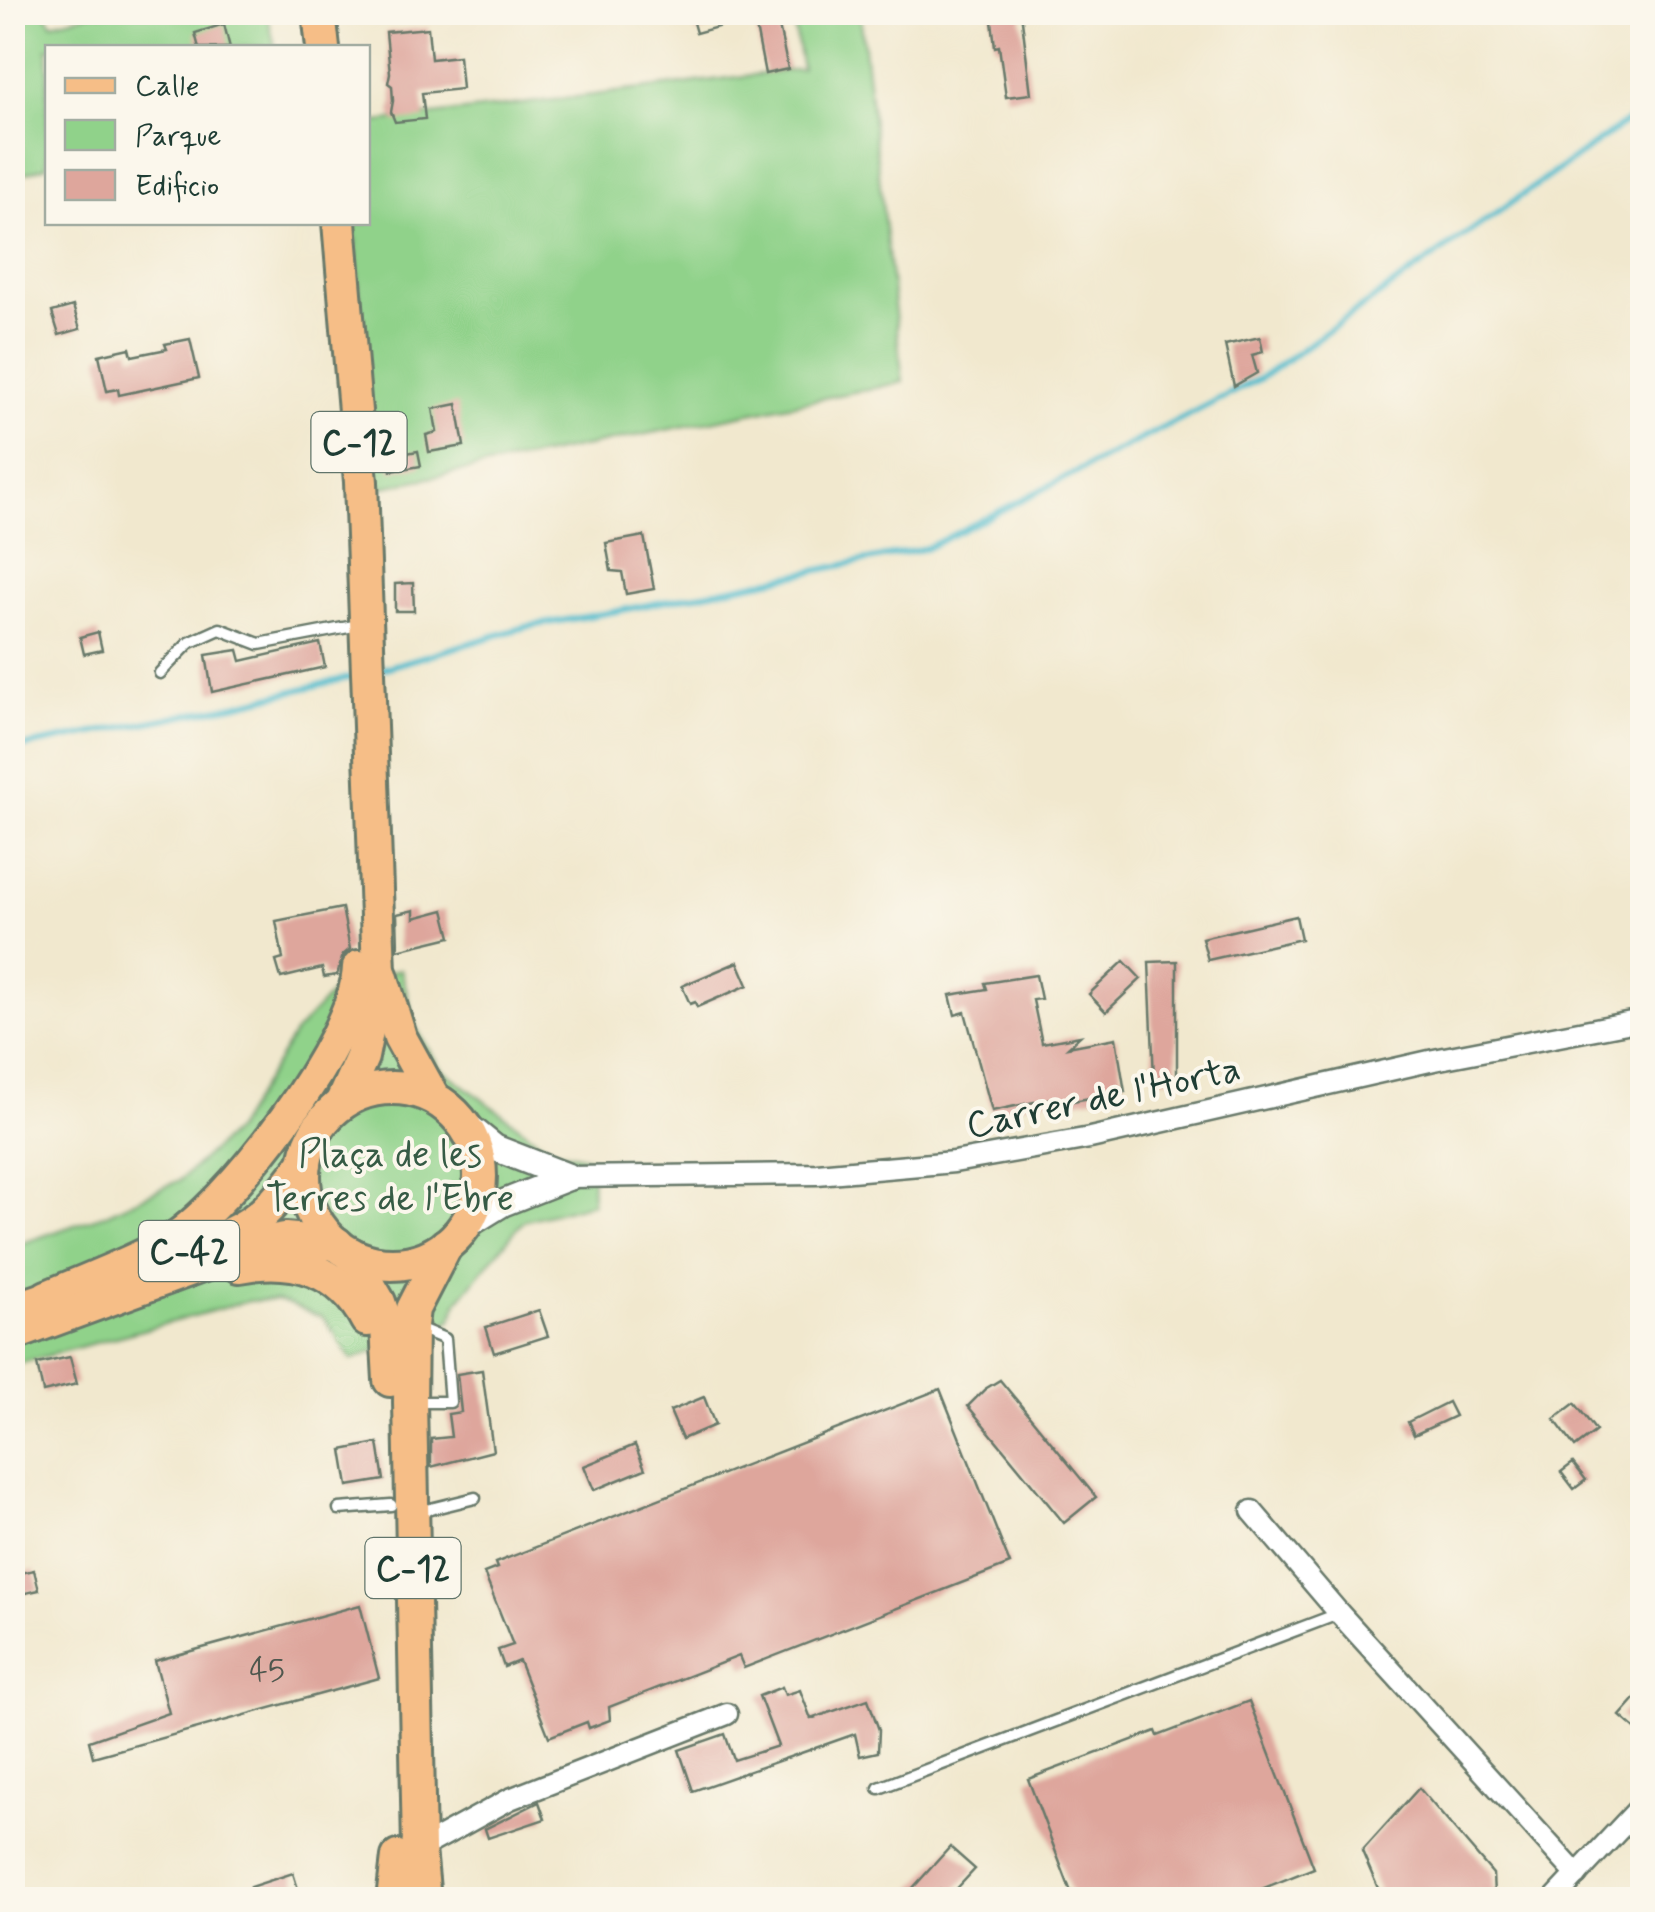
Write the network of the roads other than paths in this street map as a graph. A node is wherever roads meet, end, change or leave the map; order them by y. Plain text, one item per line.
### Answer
1 (319, 12) edge
2 (322, 45) edge
3 (339, 225) edge
4 (372, 609) junction
5 (160, 673) dead end
6 (374, 808) junction
7 (380, 971) junction
8 (1642, 1020) edge
9 (433, 1097) junction
10 (341, 1104) junction
11 (463, 1122) junction
12 (305, 1163) junction
13 (569, 1178) junction
14 (455, 1236) junction
15 (344, 1249) junction
16 (196, 1270) junction
17 (47, 1297) junction
18 (12, 1310) edge
19 (12, 1334) edge
20 (400, 1410) junction
21 (475, 1498) dead end
22 (339, 1508) dead end
23 (401, 1509) junction
24 (1252, 1510) dead end
25 (1339, 1613) junction
26 (726, 1714) dead end
27 (879, 1788) dead end
28 (1642, 1804) edge
29 (408, 1853) junction
30 (1577, 1874) junction
31 (393, 1900) edge
32 (402, 1900) edge
33 (424, 1900) edge
34 (1553, 1900) edge

1 - 2 main road
3 - 4 main road, C-12
4 - 5 lane
4 - 6 main road, C-12
6 - 7 main road, C-12
6 - 17 main road
7 - 9 main road, C-12
7 - 10 main road, C-12
8 - 13 street, Carrer de l'Horta
9 - 10 main road, C-12
9 - 11 main road, C-12
10 - 12 main road, C-12
11 - 13 street
11 - 14 main road, C-12
12 - 15 main road, C-12
12 - 17 main road, C-42
13 - 14 street
14 - 15 main road
14 - 20 main road, C-12
15 - 16 main road, C-42
15 - 20 main road, C-12
16 - 19 main road, C-42
16 - 20 main road
17 - 18 main road, C-42
20 - 23 main road, C-12
21 - 23 lane
22 - 23 lane
23 - 29 main road, C-12
23 - 29 main road, C-12
24 - 25 street
25 - 27 lane
25 - 30 street
26 - 29 street
28 - 30 street
29 - 31 main road
29 - 32 main road, C-12
29 - 33 main road, C-12
30 - 34 street

